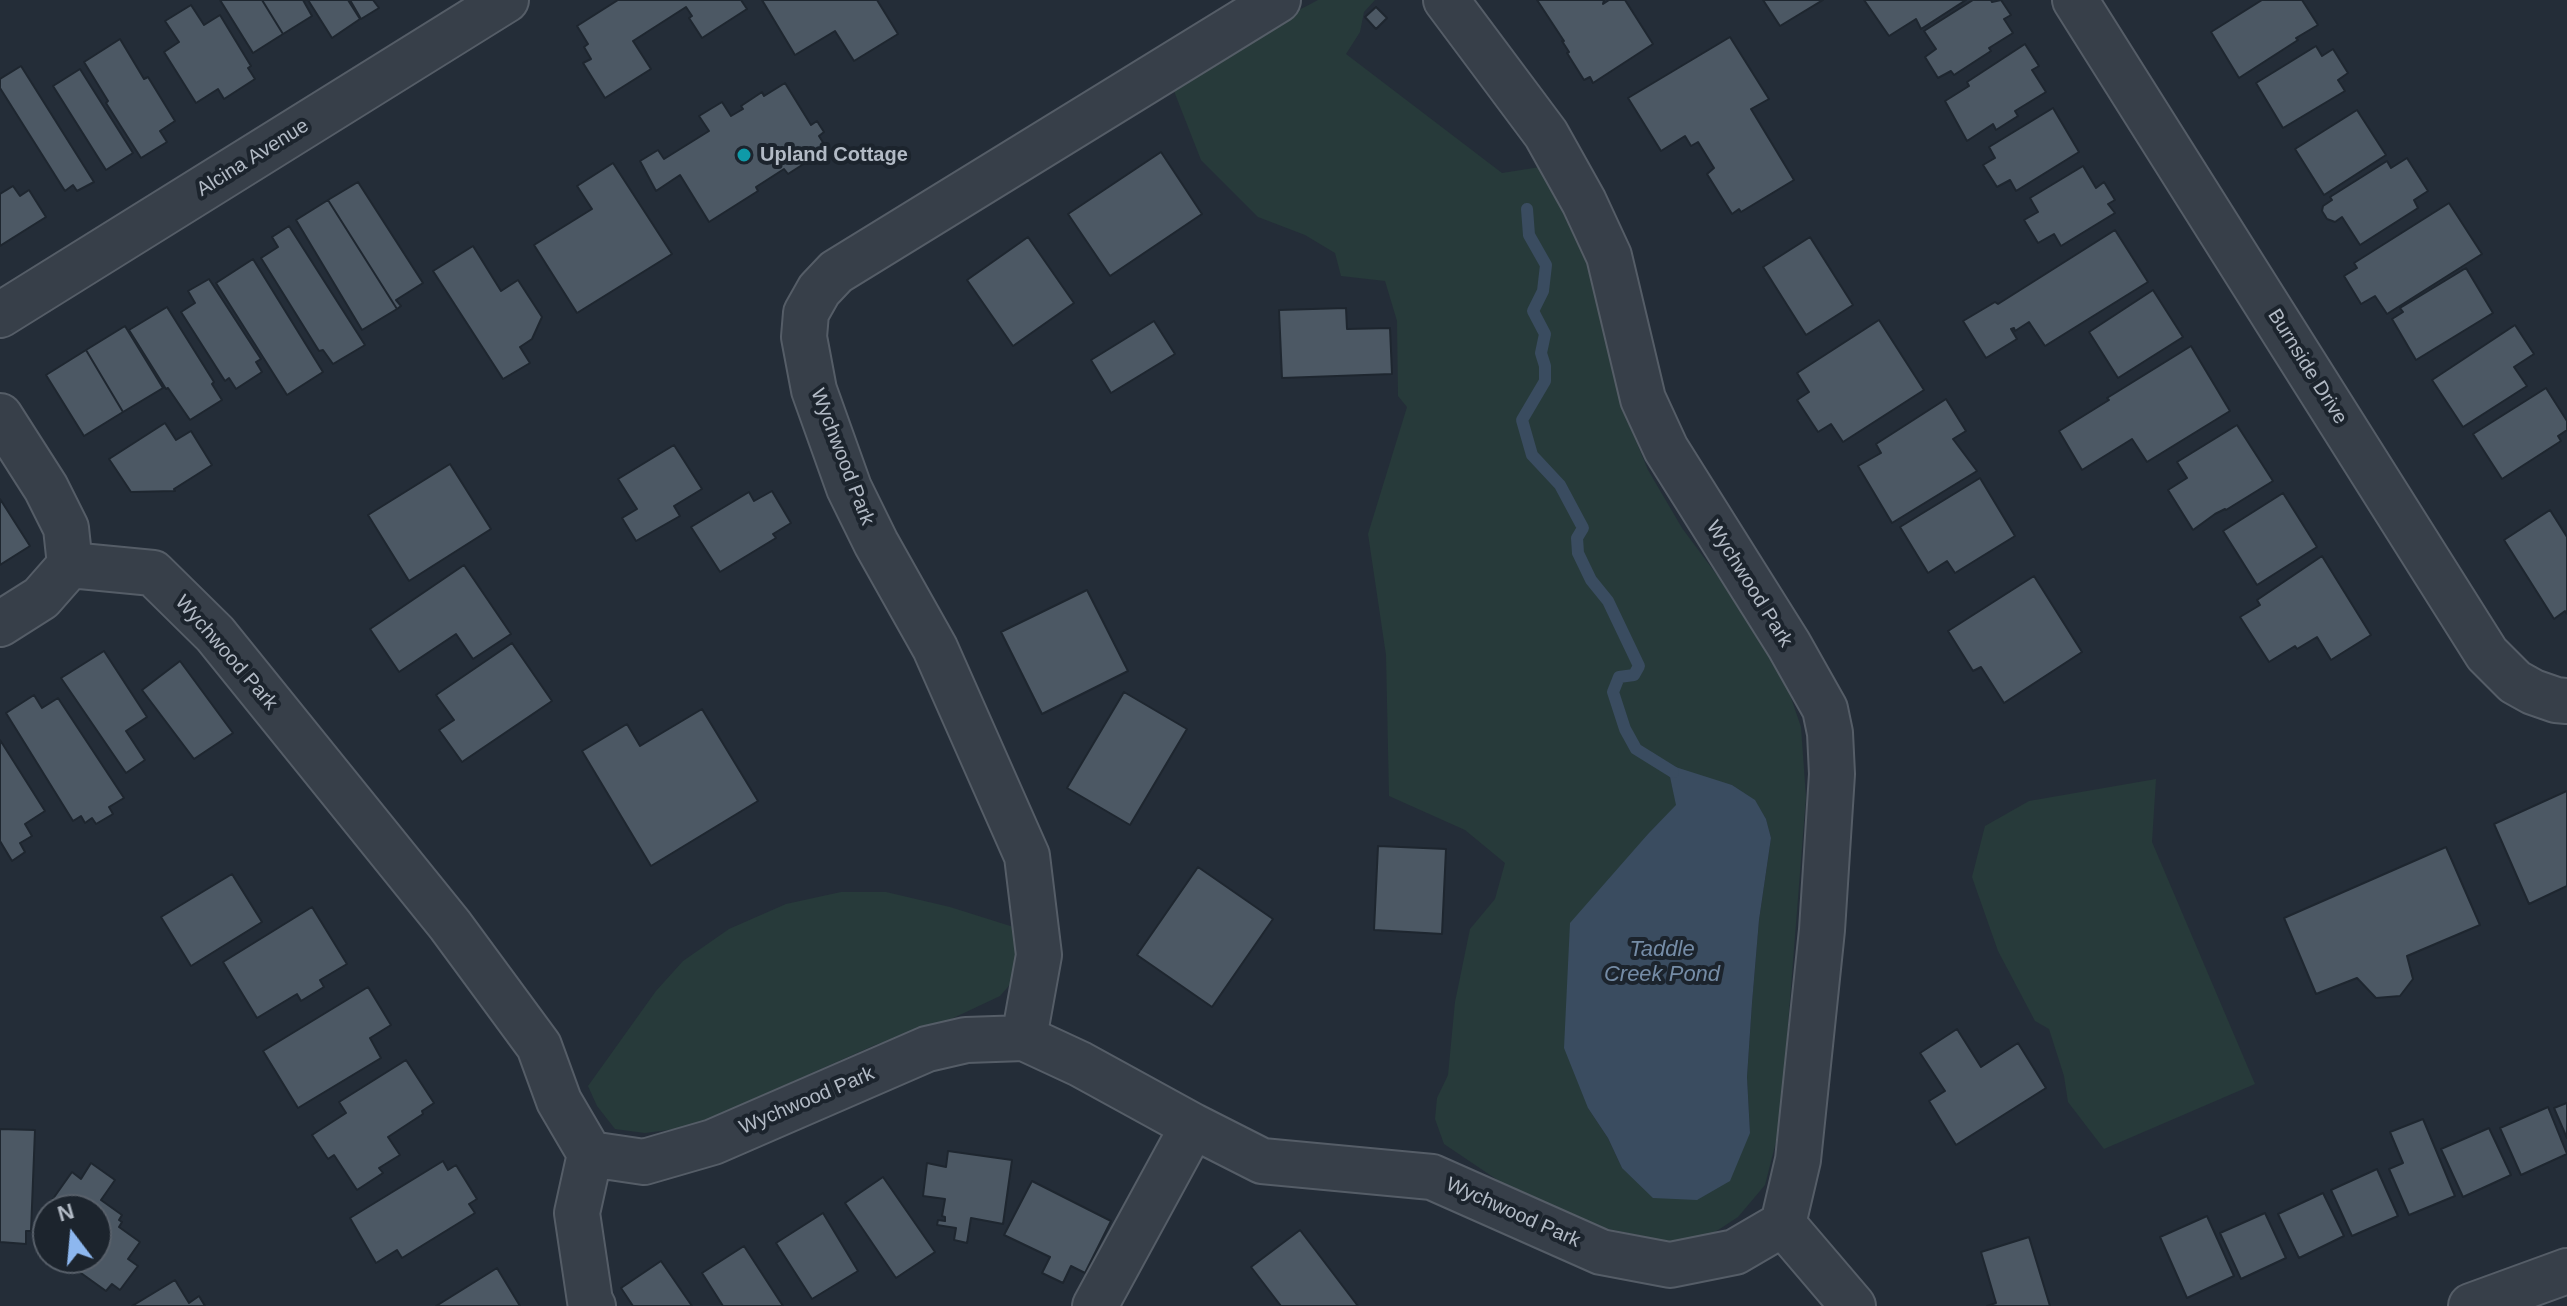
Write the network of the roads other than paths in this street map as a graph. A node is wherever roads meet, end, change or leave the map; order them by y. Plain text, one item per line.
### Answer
1 (506, 0) edge
2 (1278, 0) edge
3 (1446, 0) edge
4 (2075, 0) edge
5 (0, 315) edge
6 (0, 416) edge
7 (70, 565) junction
8 (0, 624) edge
9 (2567, 701) edge
10 (1024, 1038) junction
11 (1193, 1126) junction
12 (590, 1154) junction
13 (1783, 1224) junction
14 (2567, 1271) edge
15 (593, 1306) edge
16 (1095, 1306) edge
17 (1853, 1306) edge
18 (2471, 1306) edge

1 - 5 street, Alcina Avenue
2 - 10 street, Wychwood Park
3 - 13 street, Wychwood Park
4 - 9 street, Burnside Drive
6 - 7 street
7 - 8 street
7 - 12 street, Wychwood Park
10 - 11 street, Wychwood Park
10 - 12 street, Wychwood Park
11 - 13 street, Wychwood Park
11 - 16 street
12 - 15 street
13 - 17 street
14 - 18 street

